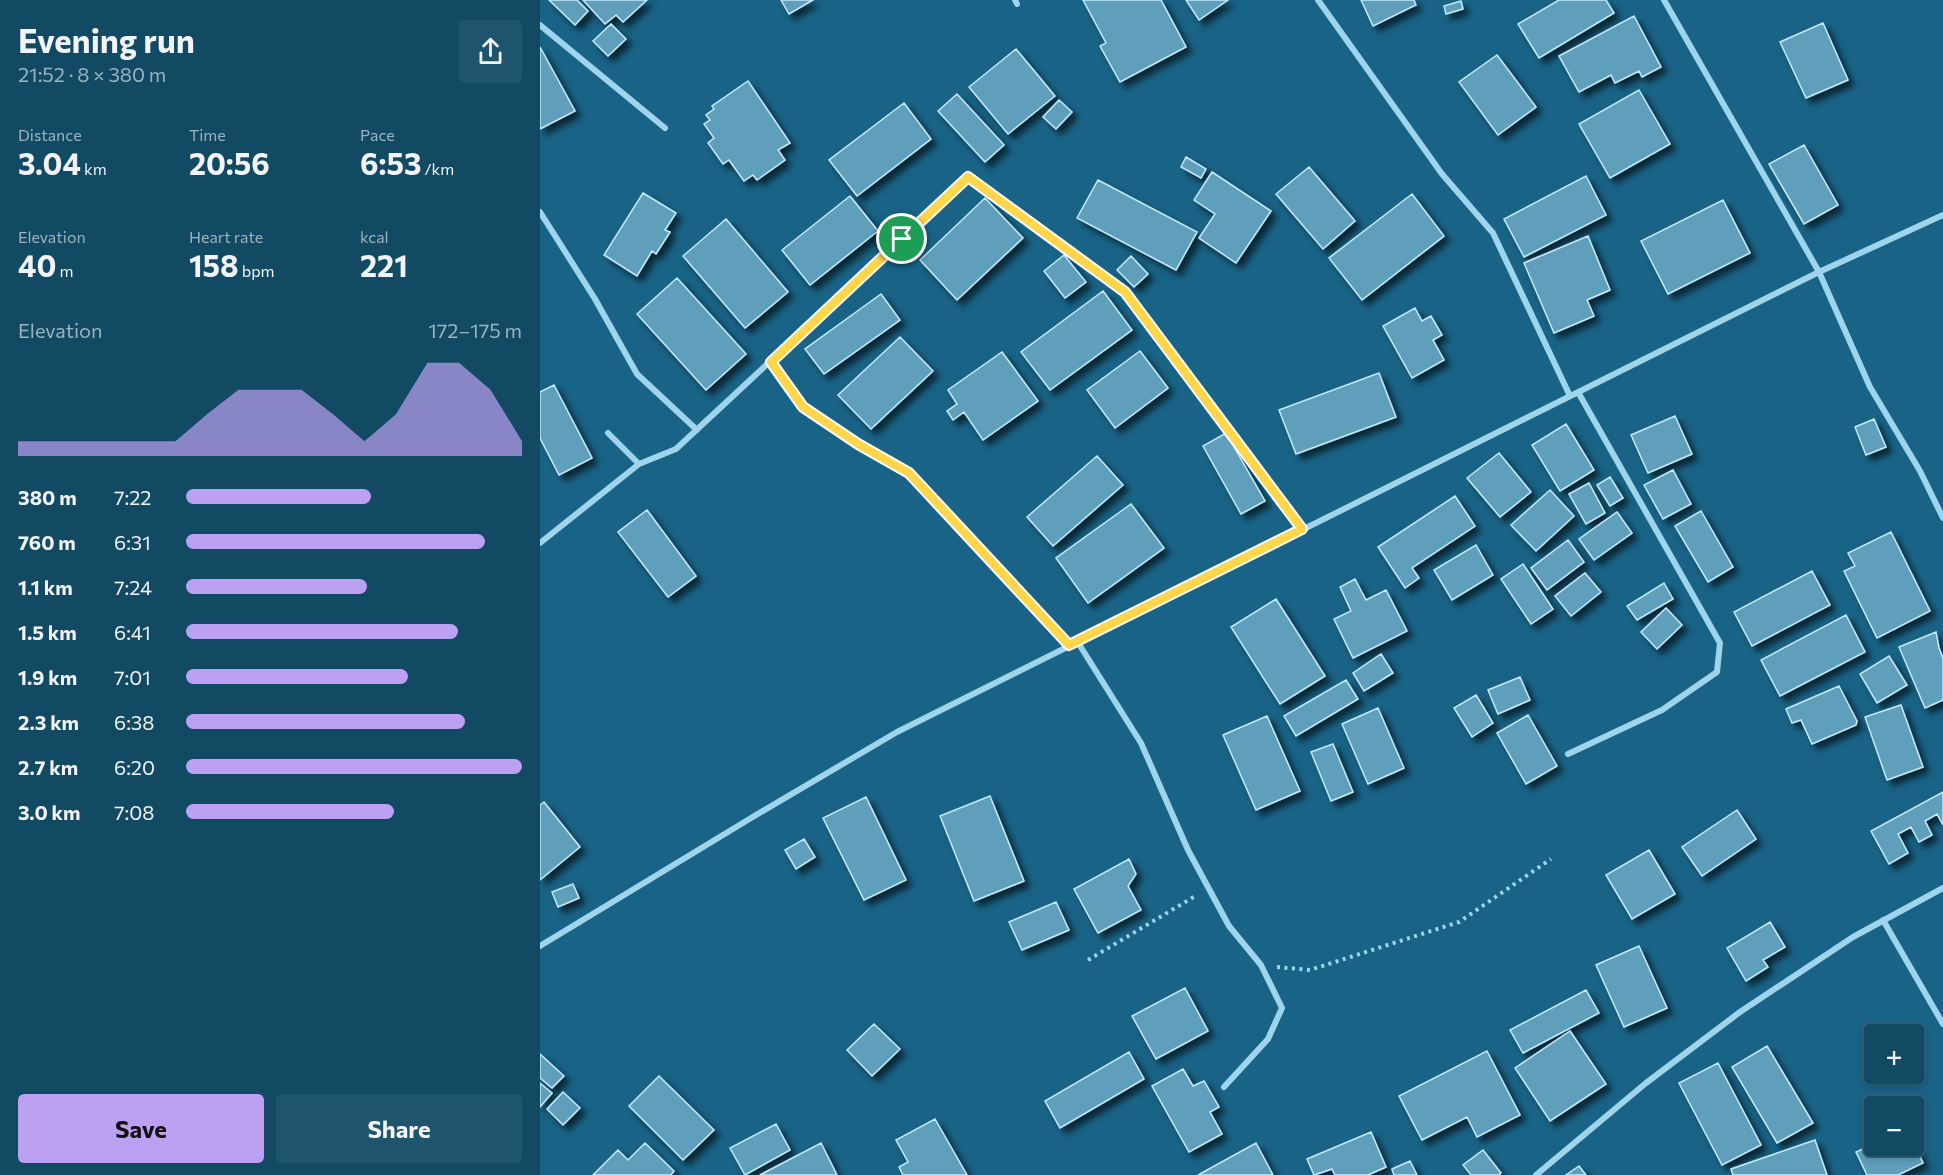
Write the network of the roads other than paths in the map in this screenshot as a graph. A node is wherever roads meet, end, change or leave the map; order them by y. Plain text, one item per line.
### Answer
1 (1318, 0) edge
2 (1664, 0) edge
3 (540, 25) edge
4 (665, 128) dead end
5 (540, 212) edge
6 (1943, 215) edge
7 (1819, 272) junction
8 (771, 362) junction
9 (1578, 392) junction
10 (1570, 396) junction
11 (697, 430) junction
12 (608, 432) dead end
13 (639, 464) junction
14 (1943, 518) edge
15 (1302, 529) junction
16 (540, 543) edge
17 (1077, 641) junction
18 (1069, 645) junction
19 (1568, 754) dead end
20 (1943, 888) edge
21 (1883, 920) junction
22 (540, 946) edge
23 (1943, 1024) edge
24 (1224, 1087) dead end
25 (1536, 1175) edge

1 - 10 street
2 - 7 street
3 - 4 street
5 - 11 street
6 - 7 street
7 - 9 street
7 - 14 street
8 - 11 street
8 - 15 street
8 - 18 street
9 - 10 street
9 - 19 street
10 - 15 street
11 - 13 street
12 - 13 street
13 - 16 street
15 - 17 street
17 - 18 street
17 - 24 street
18 - 22 street
20 - 21 street
21 - 23 street
21 - 25 street

